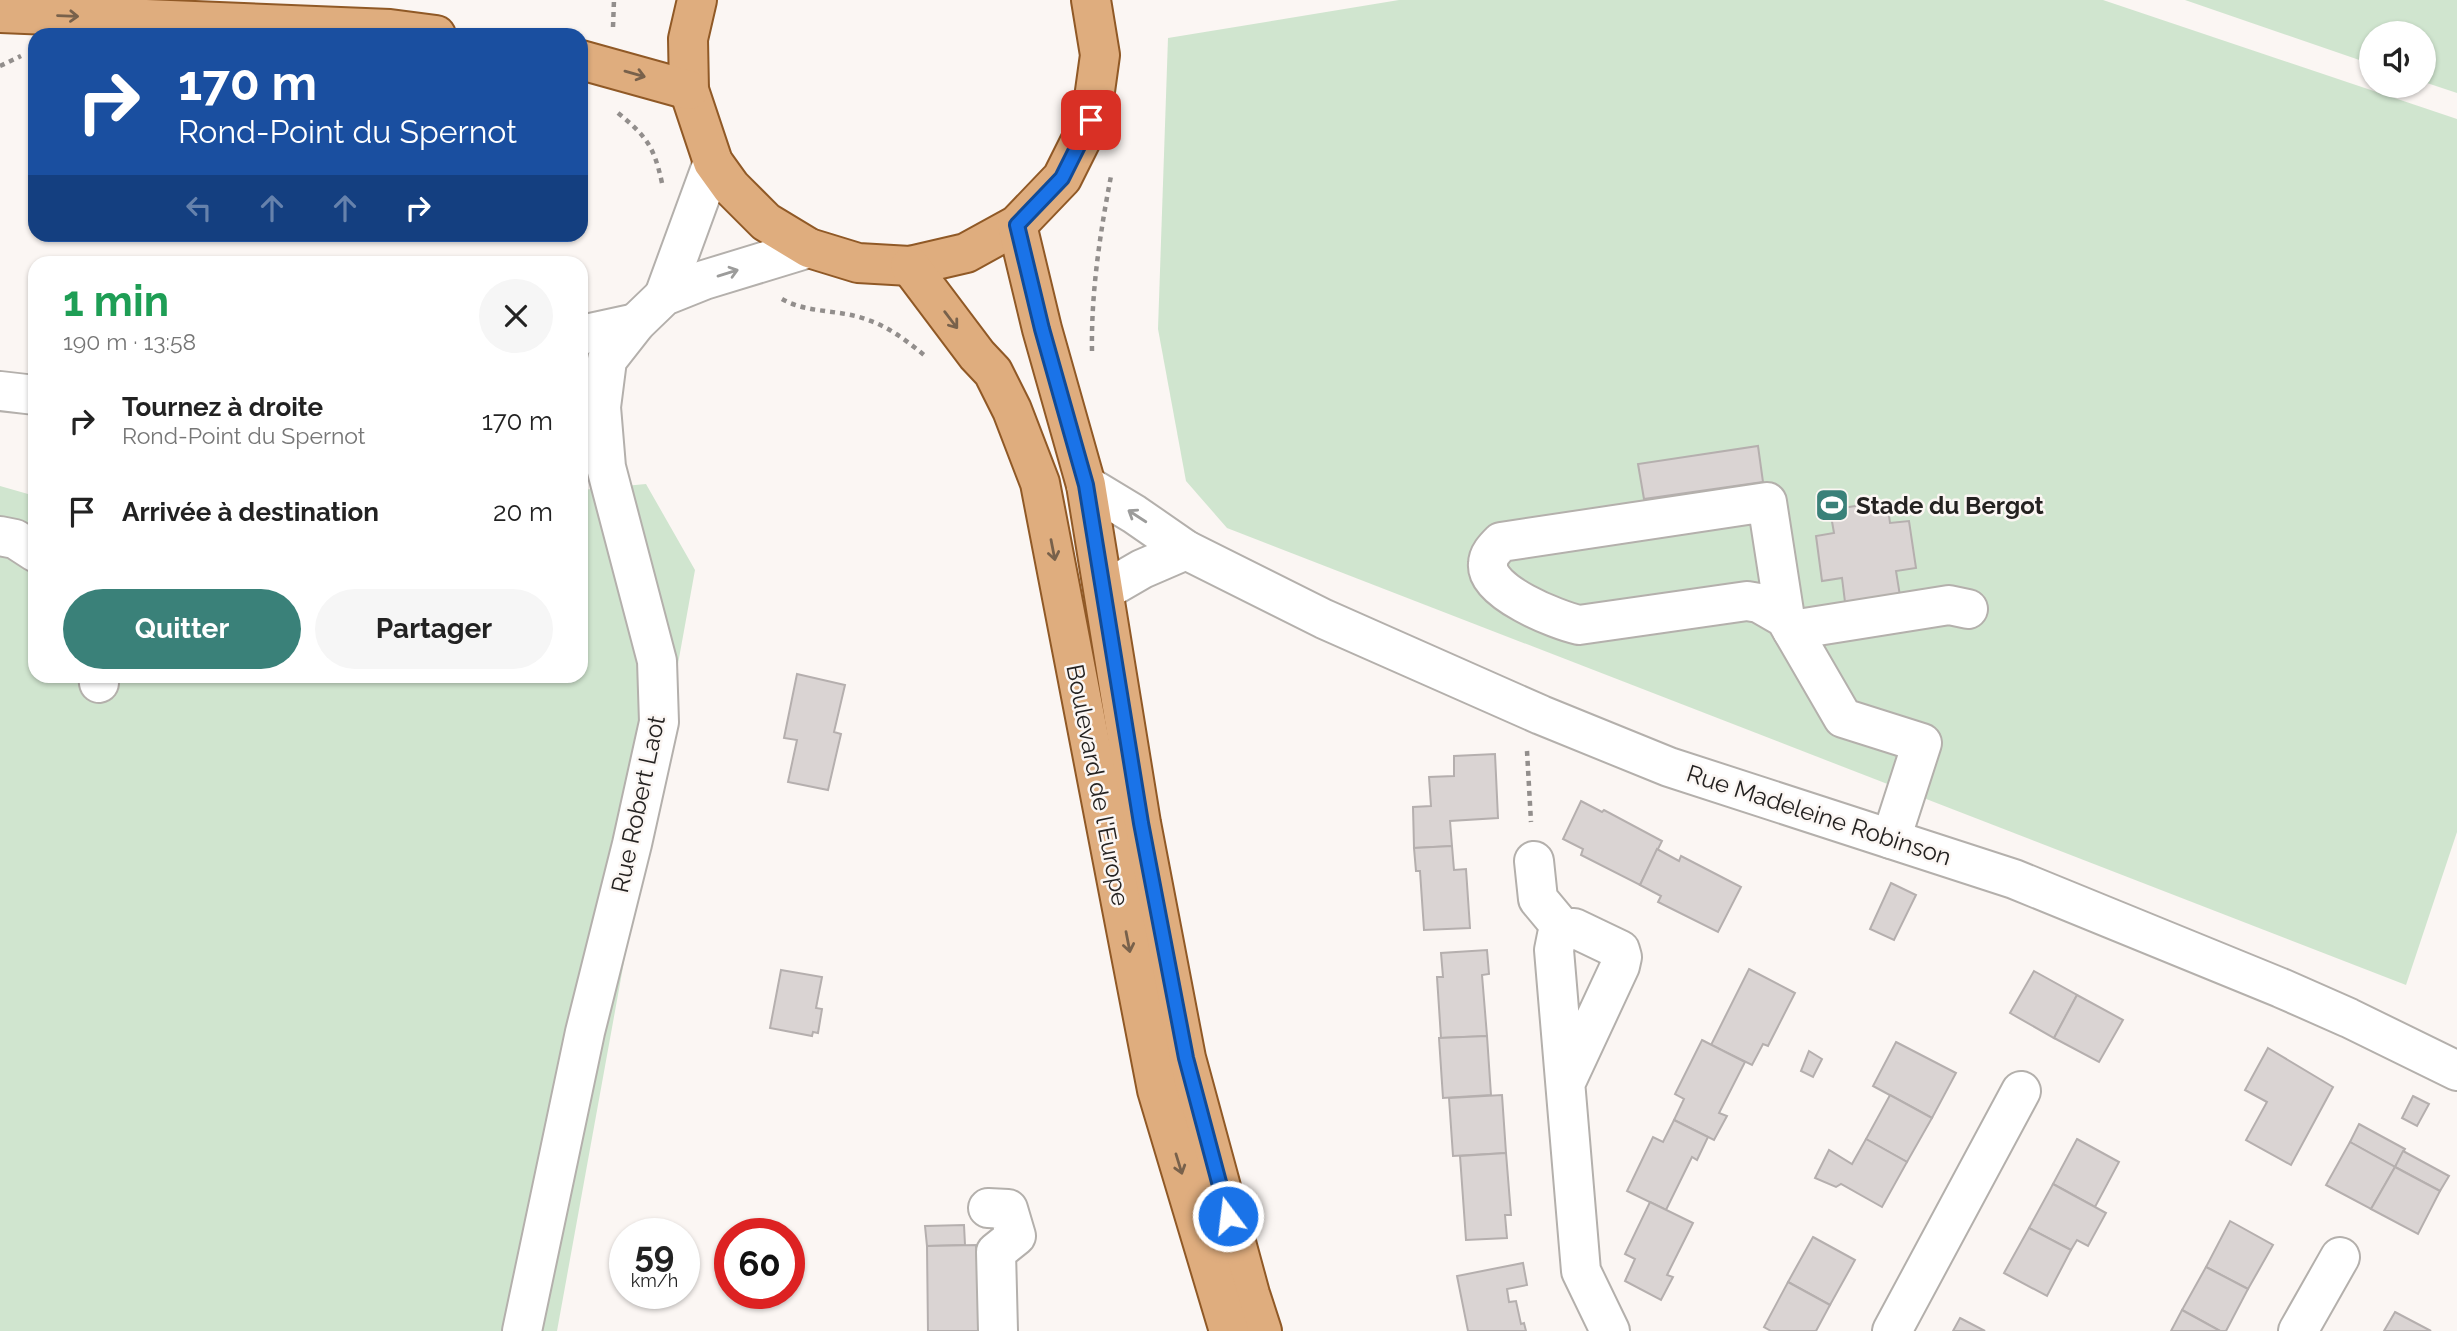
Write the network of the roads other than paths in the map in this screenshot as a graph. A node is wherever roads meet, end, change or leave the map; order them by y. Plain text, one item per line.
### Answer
1 (697, 0) edge
2 (1091, 0) edge
3 (0, 13) edge
4 (352, 28) edge
5 (588, 62) edge
6 (689, 90) junction
7 (713, 162) junction
8 (1017, 225) junction
9 (809, 248) junction
10 (910, 266) junction
11 (664, 296) junction
12 (636, 323) junction
13 (588, 333) edge
14 (0, 391) edge
15 (28, 394) edge
16 (1086, 485) junction
17 (0, 536) edge
18 (28, 547) edge
19 (1186, 550) junction
20 (1104, 591) junction
21 (1968, 609) dead end
22 (1788, 624) junction
23 (1891, 838) junction
24 (1534, 861) road end
25 (1563, 929) junction
26 (2457, 1071) edge
27 (1566, 1082) junction
28 (2021, 1091) dead end
29 (988, 1208) dead end
30 (2340, 1257) dead end
31 (522, 1331) edge
32 (998, 1331) edge
33 (1229, 1331) edge
34 (1262, 1331) edge
35 (1609, 1331) edge
36 (1892, 1331) edge
37 (2298, 1331) edge

1 - 6 main road
2 - 8 main road
3 -> 4 main road
5 -> 6 main road
6 - 7 main road
7 - 9 main road
7 - 11 street
8 - 10 main road
8 - 16 main road, Boulevard de l'Europe
9 - 10 main road
11 -> 9 street
10 -> 33 main road, Boulevard de l'Europe
11 - 12 street, Rue Robert Laot
12 - 13 street
12 - 31 street, Rue Robert Laot
14 - 15 street
19 -> 16 street, Rue Madeleine Robinson
16 - 20 main road, Boulevard de l'Europe
17 - 18 street
19 - 20 street
19 - 23 street, Rue Madeleine Robinson
20 - 34 main road, Boulevard de l'Europe
21 - 22 street
22 - 22 street
22 - 23 street
23 - 26 street, Rue Madeleine Robinson
24 - 25 street
25 - 27 street
25 - 27 street
27 - 35 street
28 - 36 street
29 - 32 street
30 - 37 street

